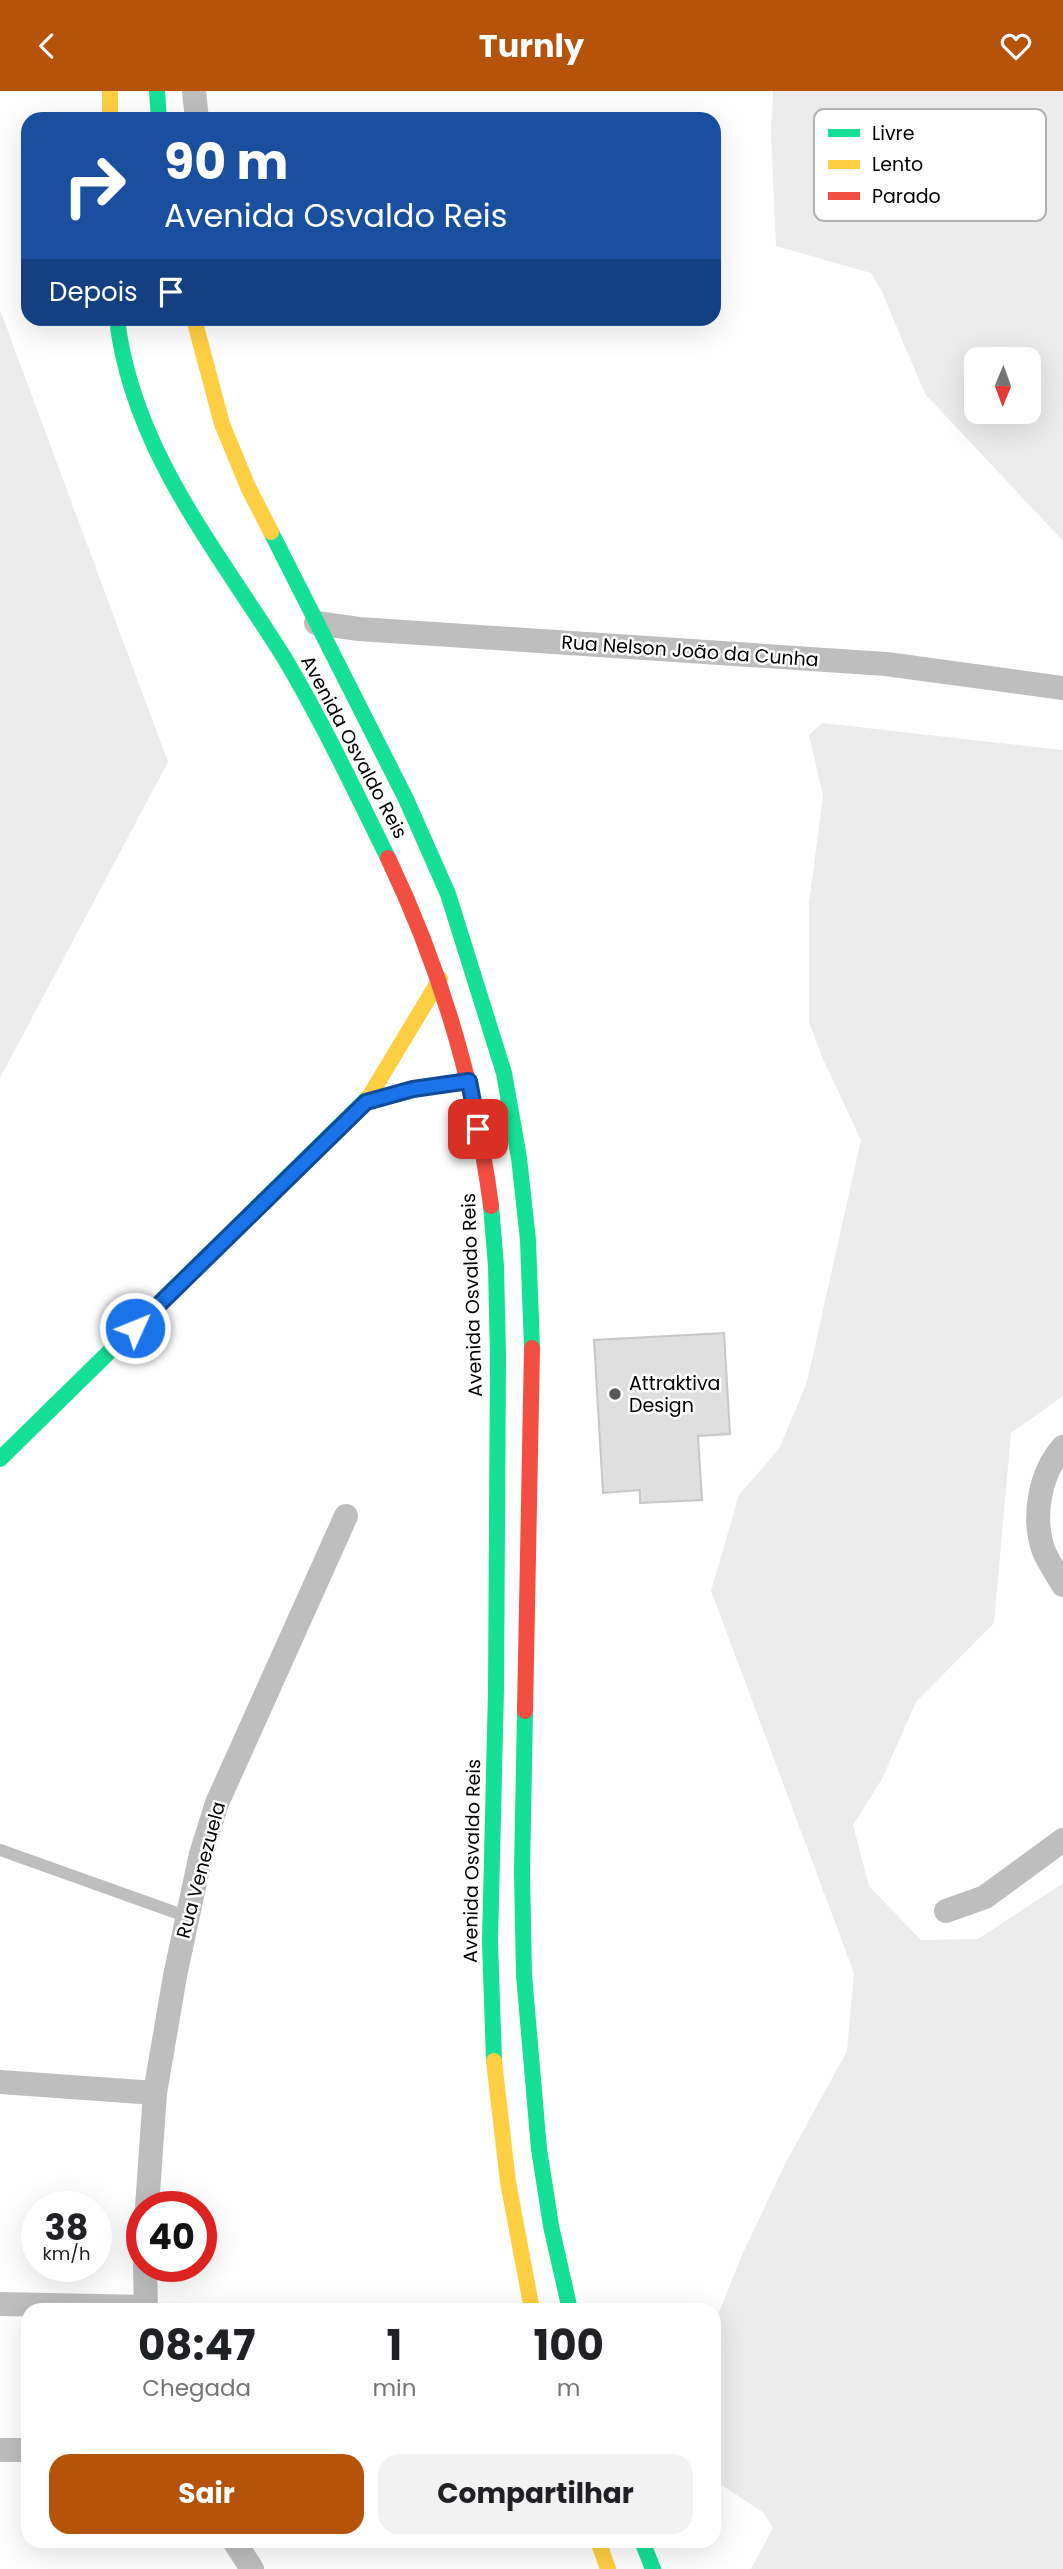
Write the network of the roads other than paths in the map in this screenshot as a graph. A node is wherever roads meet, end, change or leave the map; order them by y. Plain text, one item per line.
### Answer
1 (110, 91) edge
2 (157, 91) edge
3 (194, 91) edge
4 (110, 112) edge
5 (158, 112) edge
6 (196, 112) edge
7 (118, 326) edge
8 (196, 326) edge
9 (316, 623) junction
10 (1063, 688) edge
11 (440, 979) junction
12 (469, 1081) junction
13 (366, 1102) junction
14 (1063, 1447) edge
15 (0, 1459) edge
16 (346, 1517) dead end
17 (1063, 1585) edge
18 (1063, 1840) edge
19 (0, 1850) edge
20 (946, 1911) dead end
21 (188, 1917) junction
22 (0, 2082) edge
23 (156, 2093) junction
24 (148, 2191) edge
25 (145, 2282) edge
26 (146, 2303) edge
27 (531, 2303) edge
28 (568, 2303) edge
29 (0, 2304) edge
30 (21, 2305) edge
31 (0, 2450) edge
32 (21, 2450) edge
33 (238, 2548) edge
34 (600, 2548) edge
35 (645, 2548) edge
36 (252, 2569) edge
37 (608, 2569) edge
38 (653, 2569) edge

1 - 4 main road
2 - 5 main road
3 - 6 street
7 - 11 main road, Avenida Osvaldo Reis
8 - 9 main road, Avenida Osvaldo Reis
9 - 10 street, Rua Nelson João da Cunha
9 - 28 main road, Avenida Osvaldo Reis
11 - 12 main road, Avenida Osvaldo Reis
11 - 13 main road
12 - 13 main road
12 - 27 main road, Avenida Osvaldo Reis
13 - 15 main road
14 - 17 street
16 - 21 street, Rua Venezuela
18 - 20 street
19 - 21 lane
21 - 23 street, Rua Venezuela
22 - 23 street
23 - 24 street, Rua Venezuela
25 - 26 street
29 - 30 street
31 - 32 street
33 - 36 street
34 - 37 main road
35 - 38 main road

